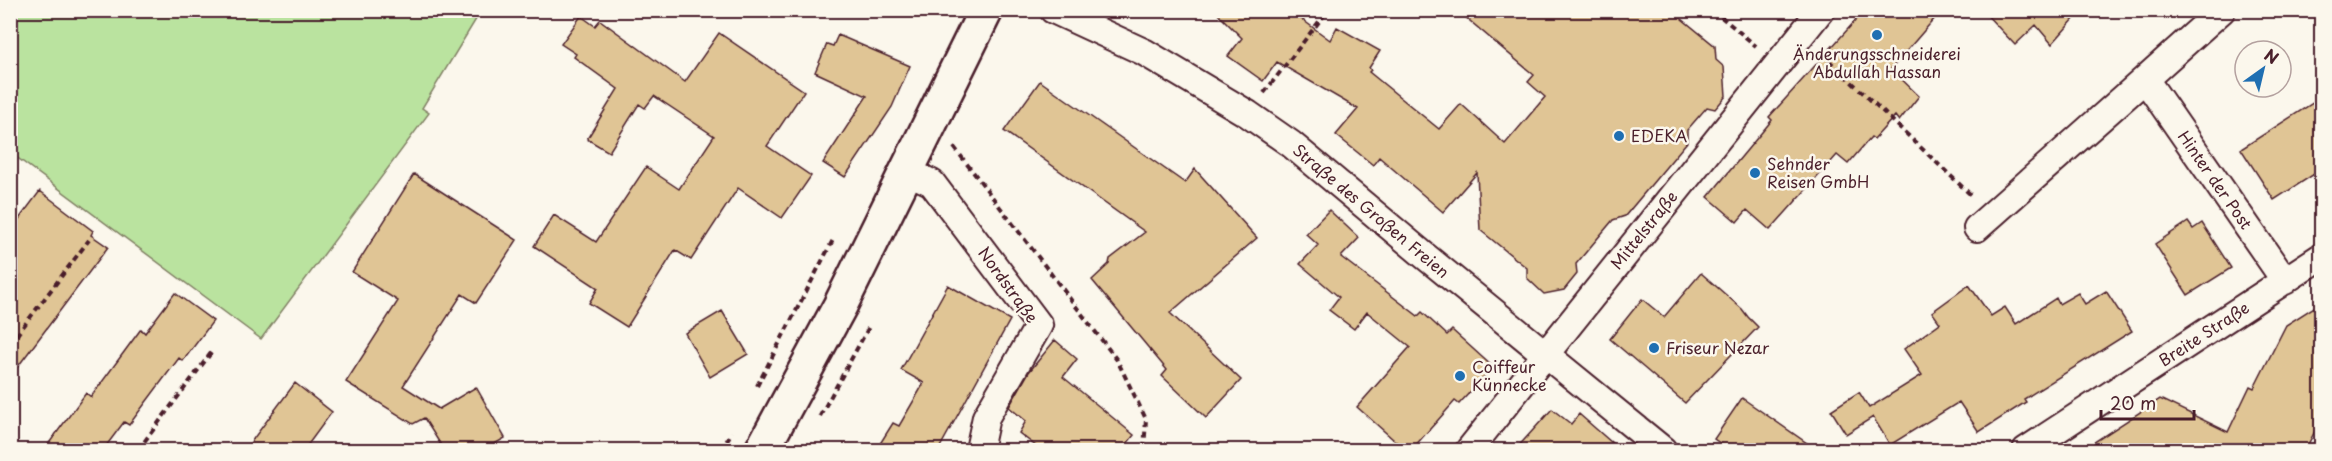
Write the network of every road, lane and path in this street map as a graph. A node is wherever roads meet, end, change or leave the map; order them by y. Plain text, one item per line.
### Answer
1 (986, 10) edge
2 (1053, 10) edge
3 (1328, 10) edge
4 (1713, 10) edge
5 (1821, 10) edge
6 (2222, 10) edge
7 (1801, 34) junction
8 (1777, 63) junction
9 (2145, 79) junction
10 (1248, 114) junction
11 (932, 120) junction
12 (907, 171) junction
13 (1985, 222) joint
14 (837, 233) dead end
15 (89, 240) dead end
16 (2322, 256) edge
17 (2285, 281) junction
18 (10, 344) edge
19 (212, 353) dead end
20 (1545, 354) junction
21 (756, 388) dead end
22 (734, 429) dead end
23 (138, 450) edge
24 (721, 450) edge
25 (762, 450) edge
26 (980, 450) edge
27 (1144, 450) edge
28 (1469, 450) edge
29 (1663, 450) edge
30 (2026, 450) edge

1 - 11 main road
2 - 10 street, Straße des Großen Freien
3 - 10 path
4 - 8 path
5 - 7 street, Mittelstraße
6 - 9 street
7 - 8 street, Mittelstraße
7 - 13 path
8 - 20 street, Mittelstraße
9 - 13 street
9 - 17 street, Hinter der Post
10 - 20 street, Straße des Großen Freien
11 - 12 main road
11 - 27 path
12 - 25 main road
12 - 26 street, Nordstraße
14 - 21 path
15 - 18 path
16 - 17 street, Breite Straße
17 - 30 street, Breite Straße
19 - 23 path
20 - 28 street, Mittelstraße
20 - 29 street, Straße des Großen Freien
22 - 24 path

